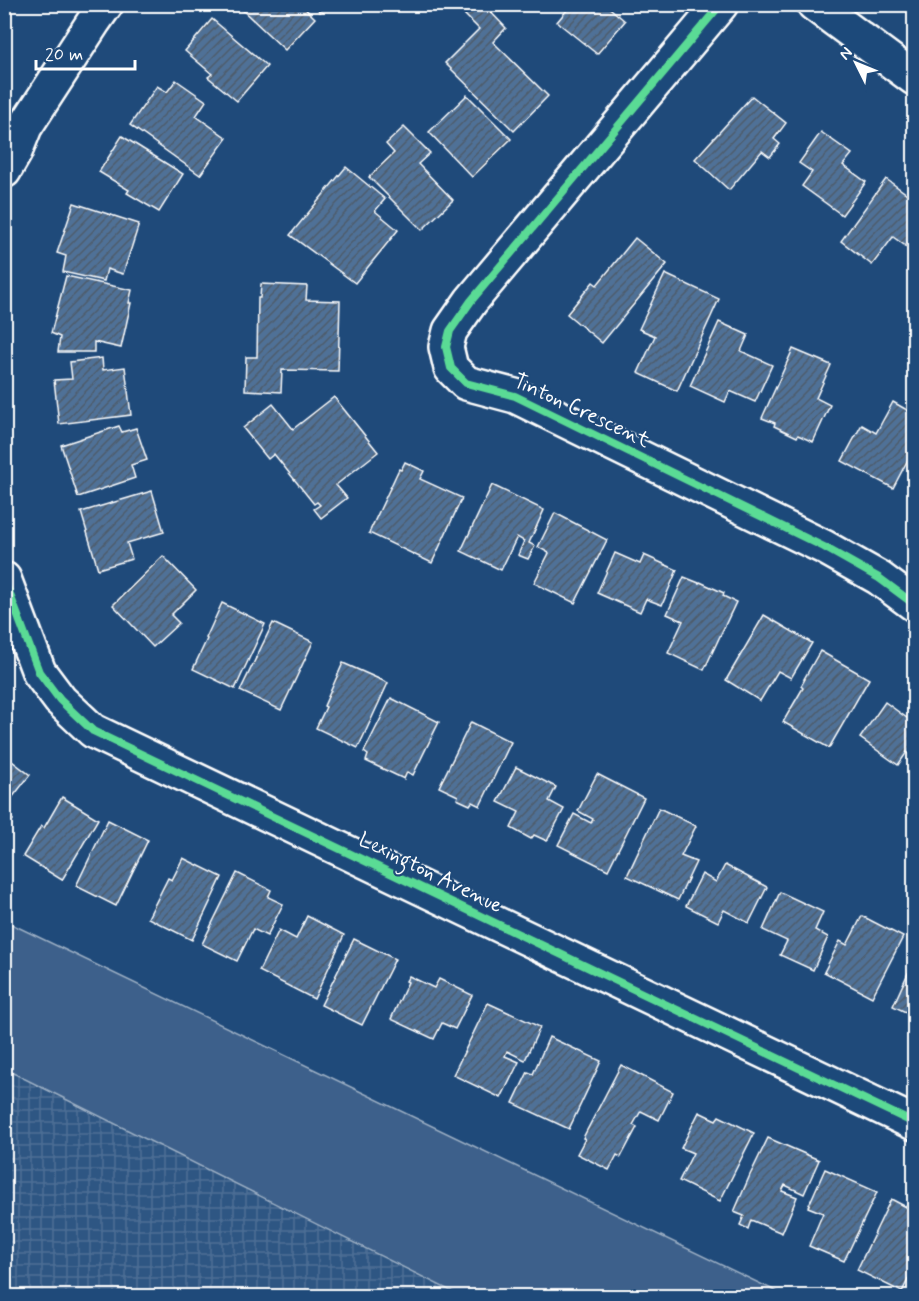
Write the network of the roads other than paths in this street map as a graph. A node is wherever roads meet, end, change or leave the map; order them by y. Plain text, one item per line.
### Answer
1 (106, 4) edge
2 (721, 4) edge
3 (814, 4) edge
4 (915, 78) edge
5 (4, 171) edge
6 (4, 579) edge
7 (915, 604) edge
8 (915, 1123) edge

1 - 5 street
2 - 7 street, Tinton Crescent
3 - 4 street
6 - 8 street, Lexington Avenue

